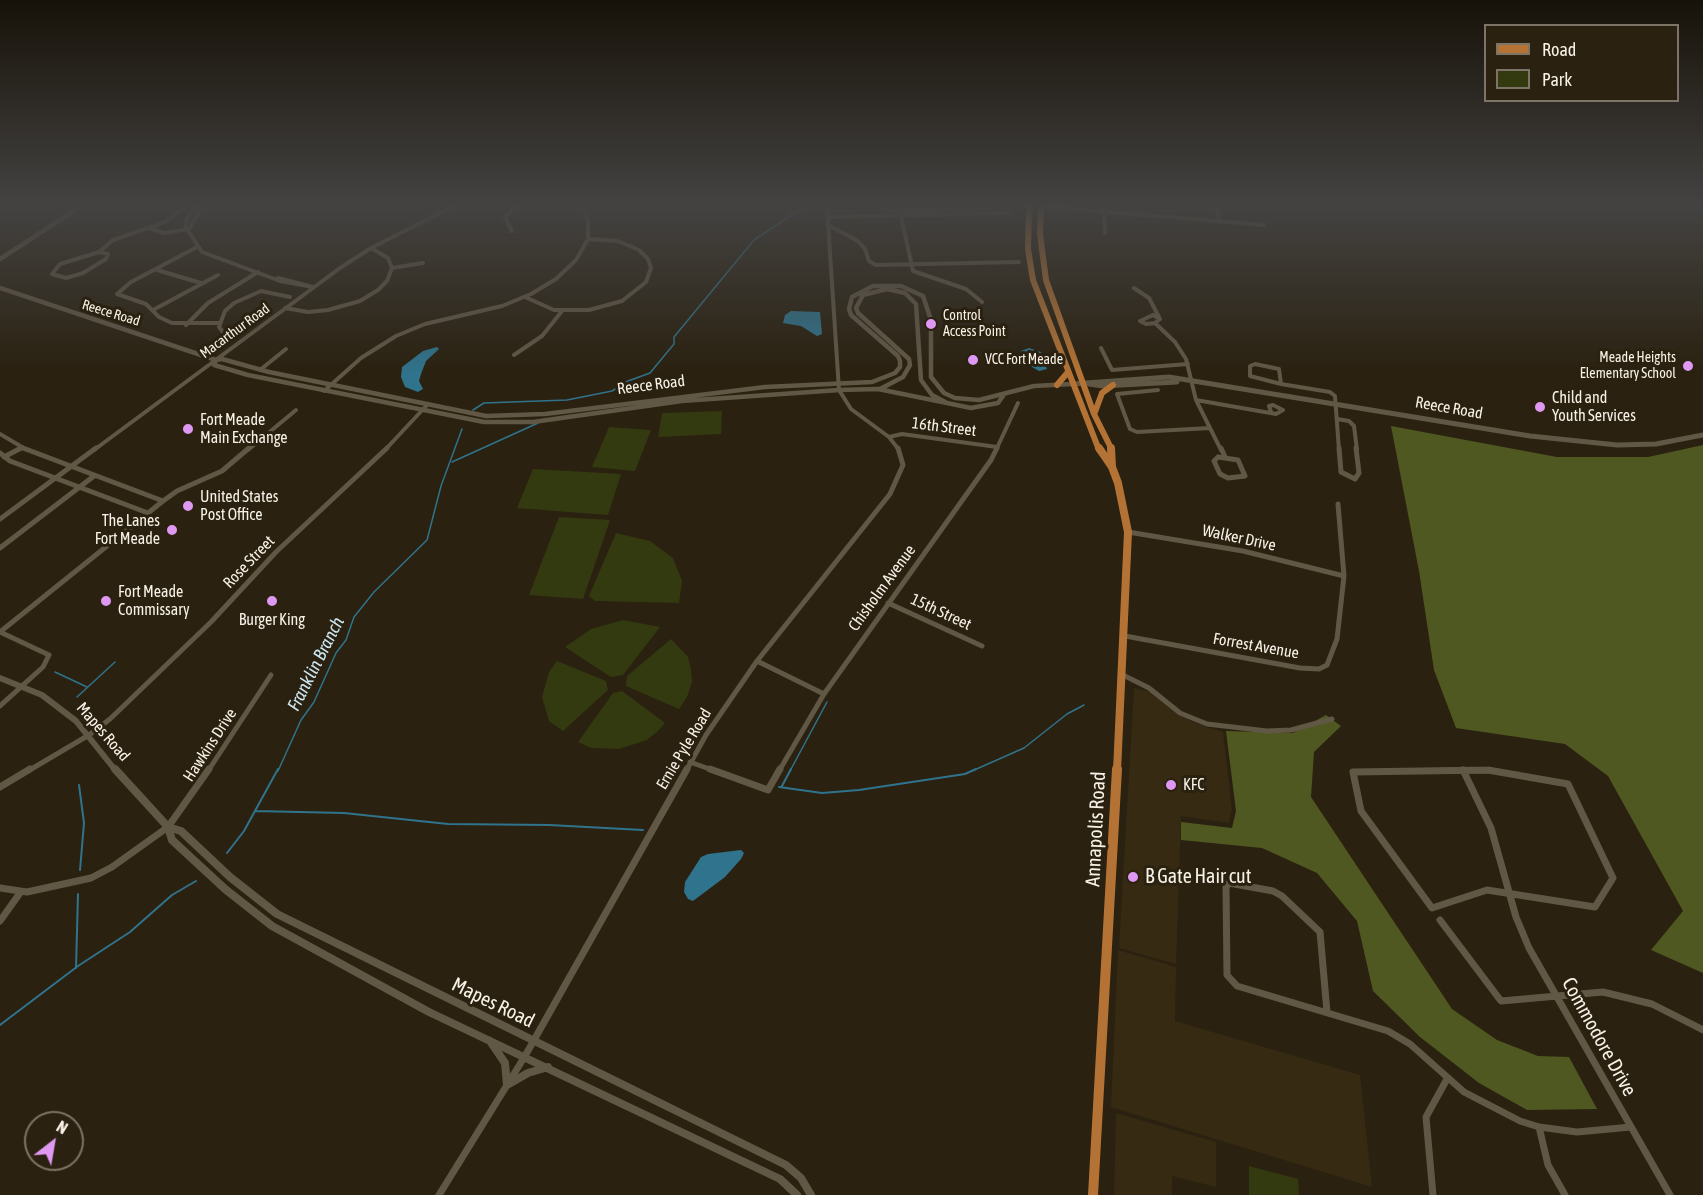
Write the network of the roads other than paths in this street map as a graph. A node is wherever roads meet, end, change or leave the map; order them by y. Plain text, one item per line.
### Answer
1 (64, 263) edge
2 (101, 263) edge
3 (170, 263) edge
4 (228, 263) edge
5 (349, 263) edge
6 (390, 263) edge
7 (423, 263) dead end
8 (573, 263) edge
9 (649, 263) edge
10 (830, 263) edge
11 (872, 263) edge
12 (990, 263) edge
13 (1030, 263) edge
14 (1044, 263) edge
15 (910, 265) junction
16 (392, 268) junction
17 (157, 270) junction
18 (258, 272) junction
19 (218, 274) dead end
20 (201, 283) junction
21 (313, 287) junction
22 (0, 288) edge
23 (1134, 288) dead end
24 (290, 297) dead end
25 (525, 297) junction
26 (982, 302) dead end
27 (285, 308) junction
28 (153, 310) junction
29 (562, 311) junction
30 (930, 317) tunnel mouth
31 (1159, 317) junction
32 (219, 323) junction
33 (1155, 323) junction
34 (186, 325) junction
35 (931, 332) tunnel mouth
36 (236, 336) dead end
37 (1101, 348) dead end
38 (286, 349) dead end
39 (514, 355) dead end
40 (216, 360) junction
41 (1188, 364) junction
42 (260, 370) junction
43 (1068, 372) junction
44 (1191, 380) junction
45 (1083, 382) junction
46 (1072, 384) junction
47 (1281, 384) junction
48 (331, 385) junction
49 (1057, 385) junction
50 (1113, 385) junction
51 (839, 387) junction
52 (878, 389) junction
53 (1158, 390) dead end
54 (324, 391) junction
55 (1003, 396) junction
56 (1196, 400) junction
57 (1336, 402) junction
58 (947, 403) junction
59 (1018, 403) dead end
60 (427, 405) junction
61 (296, 410) dead end
62 (422, 411) junction
63 (1271, 412) dead end
64 (1094, 414) junction
65 (1337, 419) junction
66 (1210, 428) junction
67 (0, 434) edge
68 (1703, 435) edge
69 (889, 437) junction
70 (998, 447) junction
71 (22, 448) junction
72 (2, 455) edge
73 (1225, 457) junction
74 (1112, 466) junction
75 (69, 467) junction
76 (94, 476) junction
77 (54, 478) junction
78 (80, 488) junction
79 (163, 501) junction
80 (1338, 504) dead end
81 (148, 513) junction
82 (0, 519) edge
83 (1128, 532) junction
84 (0, 548) edge
85 (1344, 576) junction
86 (888, 603) junction
87 (0, 632) edge
88 (1125, 636) junction
89 (982, 646) dead end
90 (757, 661) junction
91 (271, 675) dead end
92 (1123, 675) junction
93 (0, 678) edge
94 (22, 686) junction
95 (824, 694) junction
96 (0, 706) edge
97 (1332, 719) dead end
98 (89, 735) junction
99 (690, 762) junction
100 (1463, 770) junction
101 (0, 788) edge
102 (168, 827) junction
103 (0, 888) edge
104 (20, 892) junction
105 (1508, 892) junction
106 (1440, 920) dead end
107 (0, 921) edge
108 (1557, 995) junction
109 (1327, 1011) junction
110 (1366, 1023) joint
111 (1703, 1030) edge
112 (490, 1040) junction
113 (533, 1043) junction
114 (525, 1056) junction
115 (548, 1067) junction
116 (1447, 1080) junction
117 (507, 1085) junction
118 (1539, 1127) junction
119 (1631, 1127) junction
120 (439, 1195) edge
121 (797, 1195) edge
122 (811, 1195) edge
123 (1093, 1195) edge
124 (1433, 1195) edge
125 (1566, 1195) edge
126 (1670, 1195) edge

1 - 2 street
3 - 17 street
4 - 18 street
5 - 21 street, Macarthur Road
6 - 16 street
7 - 16 street
8 - 25 street
9 - 29 street
10 - 51 street
11 - 15 street
12 - 15 street
13 - 43 main road, Annapolis Road
14 - 45 main road, Annapolis Road
15 - 26 street
16 - 27 street
17 - 20 street
17 - 28 street
18 - 21 street
18 - 34 street
19 - 20 street
20 - 28 street
21 - 27 street, Macarthur Road
22 - 40 street, Reece Road
23 - 31 street
24 - 32 street
25 - 29 street
25 - 48 street
27 - 40 street, Macarthur Road
28 - 34 street
29 - 39 street
30 - 51 street, Reece Road
31 - 33 street
31 - 33 street
32 - 34 street
32 - 36 street
33 - 41 street
35 - 55 street, Reece Road
37 - 41 street
38 - 42 street
40 - 42 street, Reece Road
40 - 54 street, Reece Road
40 - 75 street, Macarthur Road
41 - 44 street
42 - 48 street, Reece Road
43 - 46 main road, Annapolis Road
43 - 49 main road
44 - 45 main road, Reece Road
44 - 50 main road, Reece Road
44 - 56 street
44 - 57 main road, Reece Road
45 - 46 main road, Reece Road
45 - 50 main road, Reece Road
45 - 64 main road, Annapolis Road
46 - 49 street, Reece Road
46 - 74 main road, Annapolis Road
47 - 47 street
47 - 57 street
48 - 54 street
48 - 60 street, Reece Road
49 - 55 street, Reece Road
50 - 64 main road
51 - 52 street, Reece Road
51 - 60 street, Reece Road
51 - 62 street, Reece Road
51 - 69 street, Ernie Pyle Road
52 - 58 street, Reece Road
52 - 58 street, Reece Road
53 - 66 street
54 - 62 street, Reece Road
55 - 58 street, Reece Road
56 - 63 street
56 - 66 street
57 - 65 street
57 - 68 main road, Reece Road
59 - 70 street, Chisholm Avenue
60 - 62 street, Rose Street
61 - 79 street
62 - 98 street, Rose Street
64 - 74 main road, Annapolis Road
65 - 65 street
66 - 73 street
67 - 71 street
69 - 70 street, 16th Street
69 - 90 street, Ernie Pyle Road
70 - 86 street, Chisholm Avenue
71 - 72 street
71 - 75 street
72 - 77 street
73 - 73 street
74 - 83 main road, Annapolis Road
75 - 76 street
75 - 77 street
76 - 78 street
76 - 79 street
77 - 78 street
77 - 82 street
78 - 81 street
78 - 84 street
79 - 81 street
80 - 85 street, Forrest Avenue
81 - 87 street
83 - 85 street, Walker Drive
83 - 88 main road, Annapolis Road
85 - 88 street, Forrest Avenue
86 - 89 street, 15th Street
86 - 95 street, Chisholm Avenue
87 - 94 street
88 - 92 main road, Annapolis Road
90 - 95 street
90 - 99 street, Ernie Pyle Road
91 - 102 street, Hawkins Drive
92 - 97 street
92 - 123 main road, Annapolis Road
93 - 94 street, Mapes Road
94 - 96 street
94 - 98 street, Mapes Road
95 - 99 street, Chisholm Avenue
98 - 101 street
98 - 102 street, Mapes Road
99 - 113 street, Ernie Pyle Road
100 - 105 street
100 - 105 street
100 - 105 street
102 - 104 street, Hawkins Drive
102 - 112 street, Mapes Road
102 - 113 street, Mapes Road
103 - 104 street
104 - 107 street
105 - 108 street, Commodore Drive
106 - 108 street
108 - 111 street
108 - 119 street, Commodore Drive
109 - 109 street
109 - 110 street
110 - 116 street
112 - 114 street, Mapes Road
112 - 117 street
113 - 114 street, Ernie Pyle Road
113 - 122 street, Mapes Road
114 - 115 street, Mapes Road
114 - 117 street, Ernie Pyle Road
115 - 117 street
115 - 121 street, Mapes Road
116 - 118 street
116 - 124 street
117 - 120 street, Ernie Pyle Road
118 - 119 street
118 - 125 street
119 - 126 street, Commodore Drive

